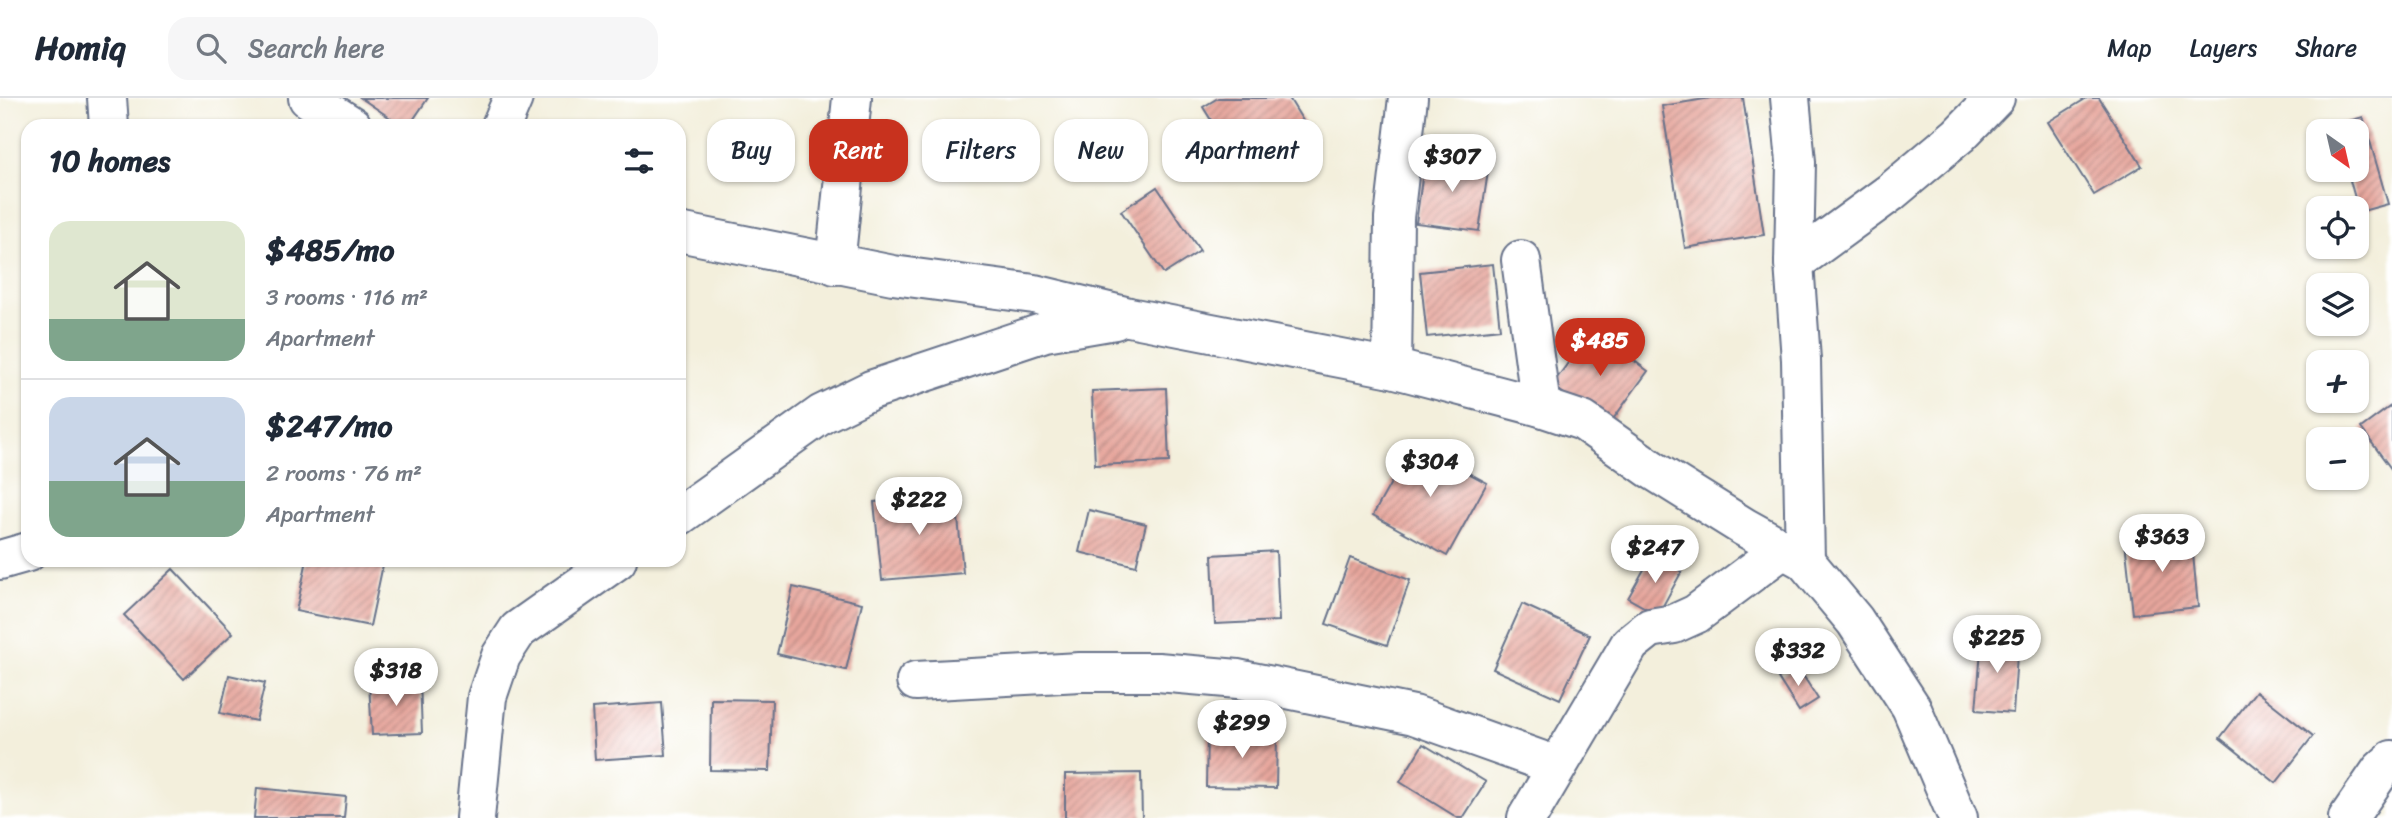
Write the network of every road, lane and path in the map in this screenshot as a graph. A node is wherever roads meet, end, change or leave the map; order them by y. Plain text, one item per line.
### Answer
1 (107, 98) edge
2 (308, 98) edge
3 (513, 98) edge
4 (852, 98) edge
5 (1408, 98) edge
6 (1790, 98) edge
7 (1995, 98) edge
8 (108, 119) edge
9 (341, 119) edge
10 (504, 119) edge
11 (686, 233) edge
12 (1521, 260) dead end
13 (1794, 263) junction
14 (835, 265) junction
15 (1129, 317) junction
16 (1392, 368) junction
17 (1541, 407) junction
18 (686, 511) edge
19 (21, 554) edge
20 (1794, 555) junction
21 (0, 560) edge
22 (607, 567) edge
23 (916, 681) dead end
24 (2392, 760) edge
25 (1557, 766) junction
26 (2392, 800) edge
27 (475, 818) edge
28 (1527, 818) edge
29 (1958, 818) edge
30 (2348, 818) edge
31 (2355, 818) edge

1 - 8 street
2 - 9 street
3 - 10 street
4 - 14 street
5 - 16 street
6 - 13 street
7 - 13 street
11 - 14 street
12 - 17 street
13 - 20 street
14 - 15 street
15 - 16 street
15 - 18 street
16 - 17 street
17 - 20 street
19 - 21 street
20 - 25 street
20 - 29 street
22 - 27 street
23 - 25 street
24 - 30 street
25 - 28 street
26 - 31 street

